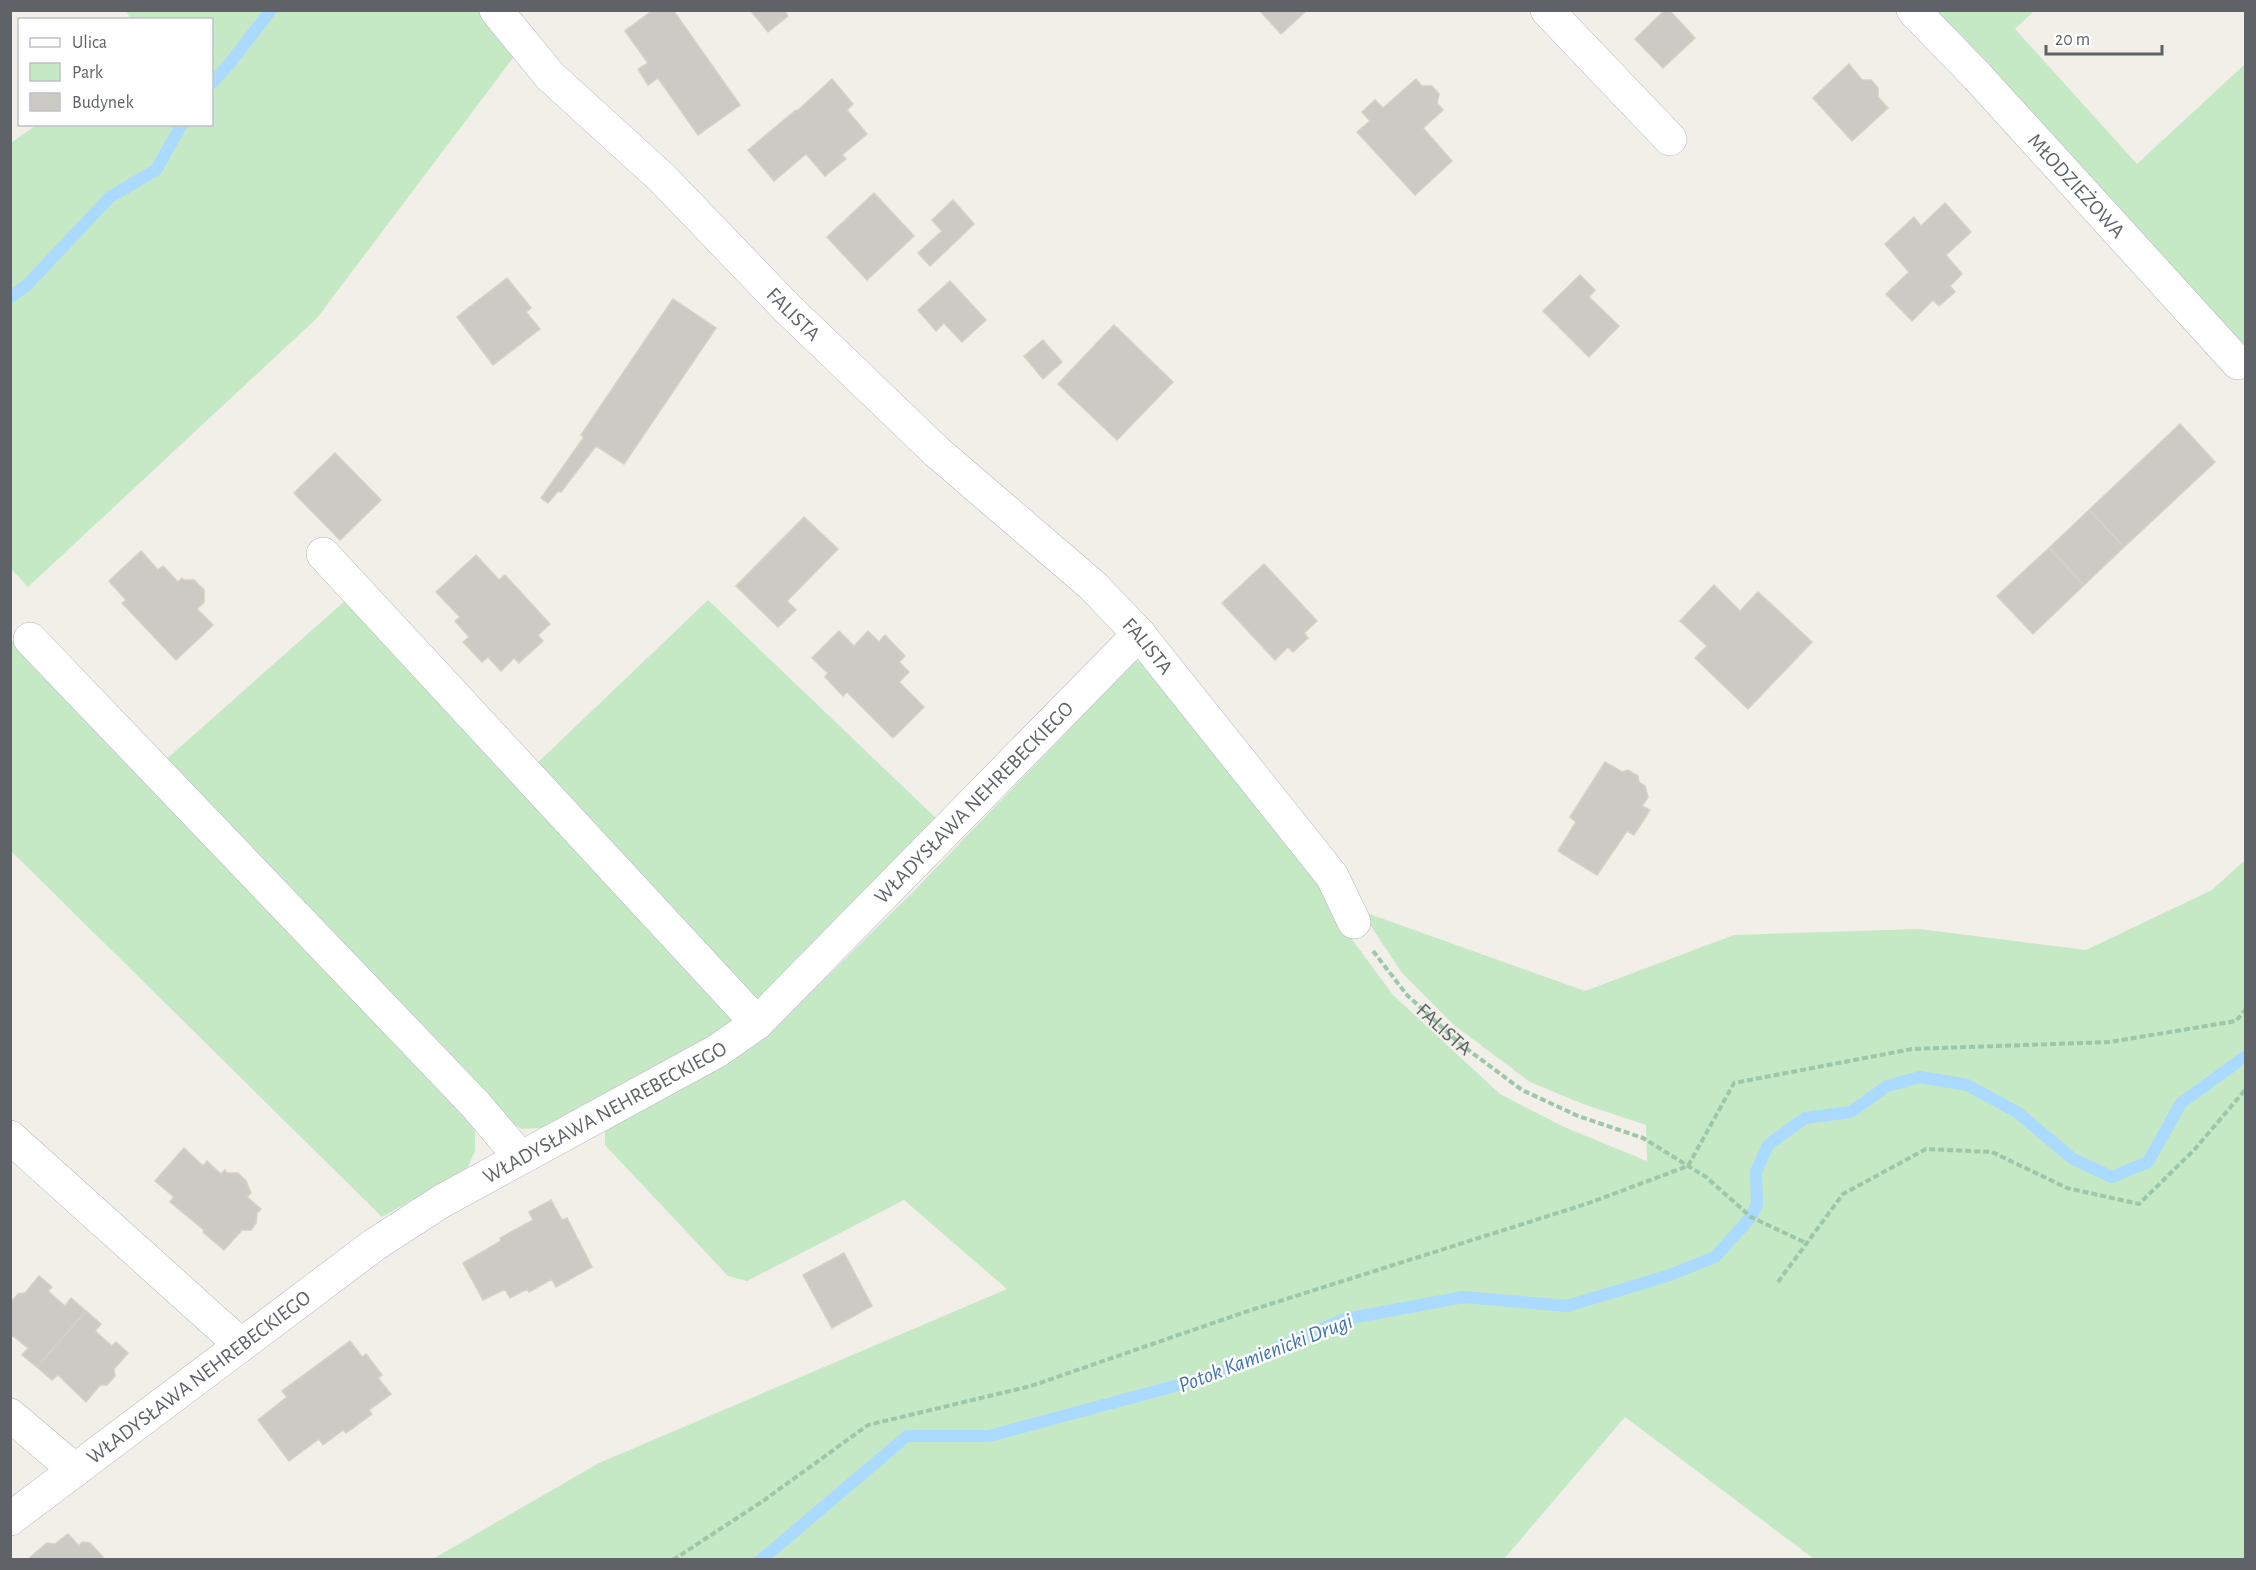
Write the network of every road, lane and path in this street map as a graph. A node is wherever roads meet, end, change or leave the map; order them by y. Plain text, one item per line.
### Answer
1 (496, 10) edge
2 (1547, 10) edge
3 (1913, 10) edge
4 (1670, 139) dead end
5 (2238, 363) dead end
6 (323, 554) dead end
7 (1139, 634) junction
8 (30, 639) dead end
9 (1354, 922) joint
10 (2246, 1009) edge
11 (757, 1023) junction
12 (2246, 1089) edge
13 (10, 1137) edge
14 (520, 1157) junction
15 (1688, 1166) junction
16 (1808, 1244) junction
17 (1778, 1282) dead end
18 (241, 1345) junction
19 (10, 1415) edge
20 (75, 1470) junction
21 (10, 1519) edge
22 (673, 1560) edge

1 - 7 street, FALISTA
2 - 4 street
3 - 5 street, MŁODZIEŻOWA
6 - 11 street
7 - 9 street, FALISTA
7 - 11 street, WŁADYSŁAWA NEHREBECKIEGO
8 - 14 street
9 - 15 path, FALISTA
10 - 15 path
11 - 14 street, WŁADYSŁAWA NEHREBECKIEGO
12 - 16 path
13 - 18 street
14 - 18 street, WŁADYSŁAWA NEHREBECKIEGO
15 - 16 path, FALISTA
15 - 22 path
16 - 17 path
18 - 20 street, WŁADYSŁAWA NEHREBECKIEGO
19 - 20 street
20 - 21 street, WŁADYSŁAWA NEHREBECKIEGO

